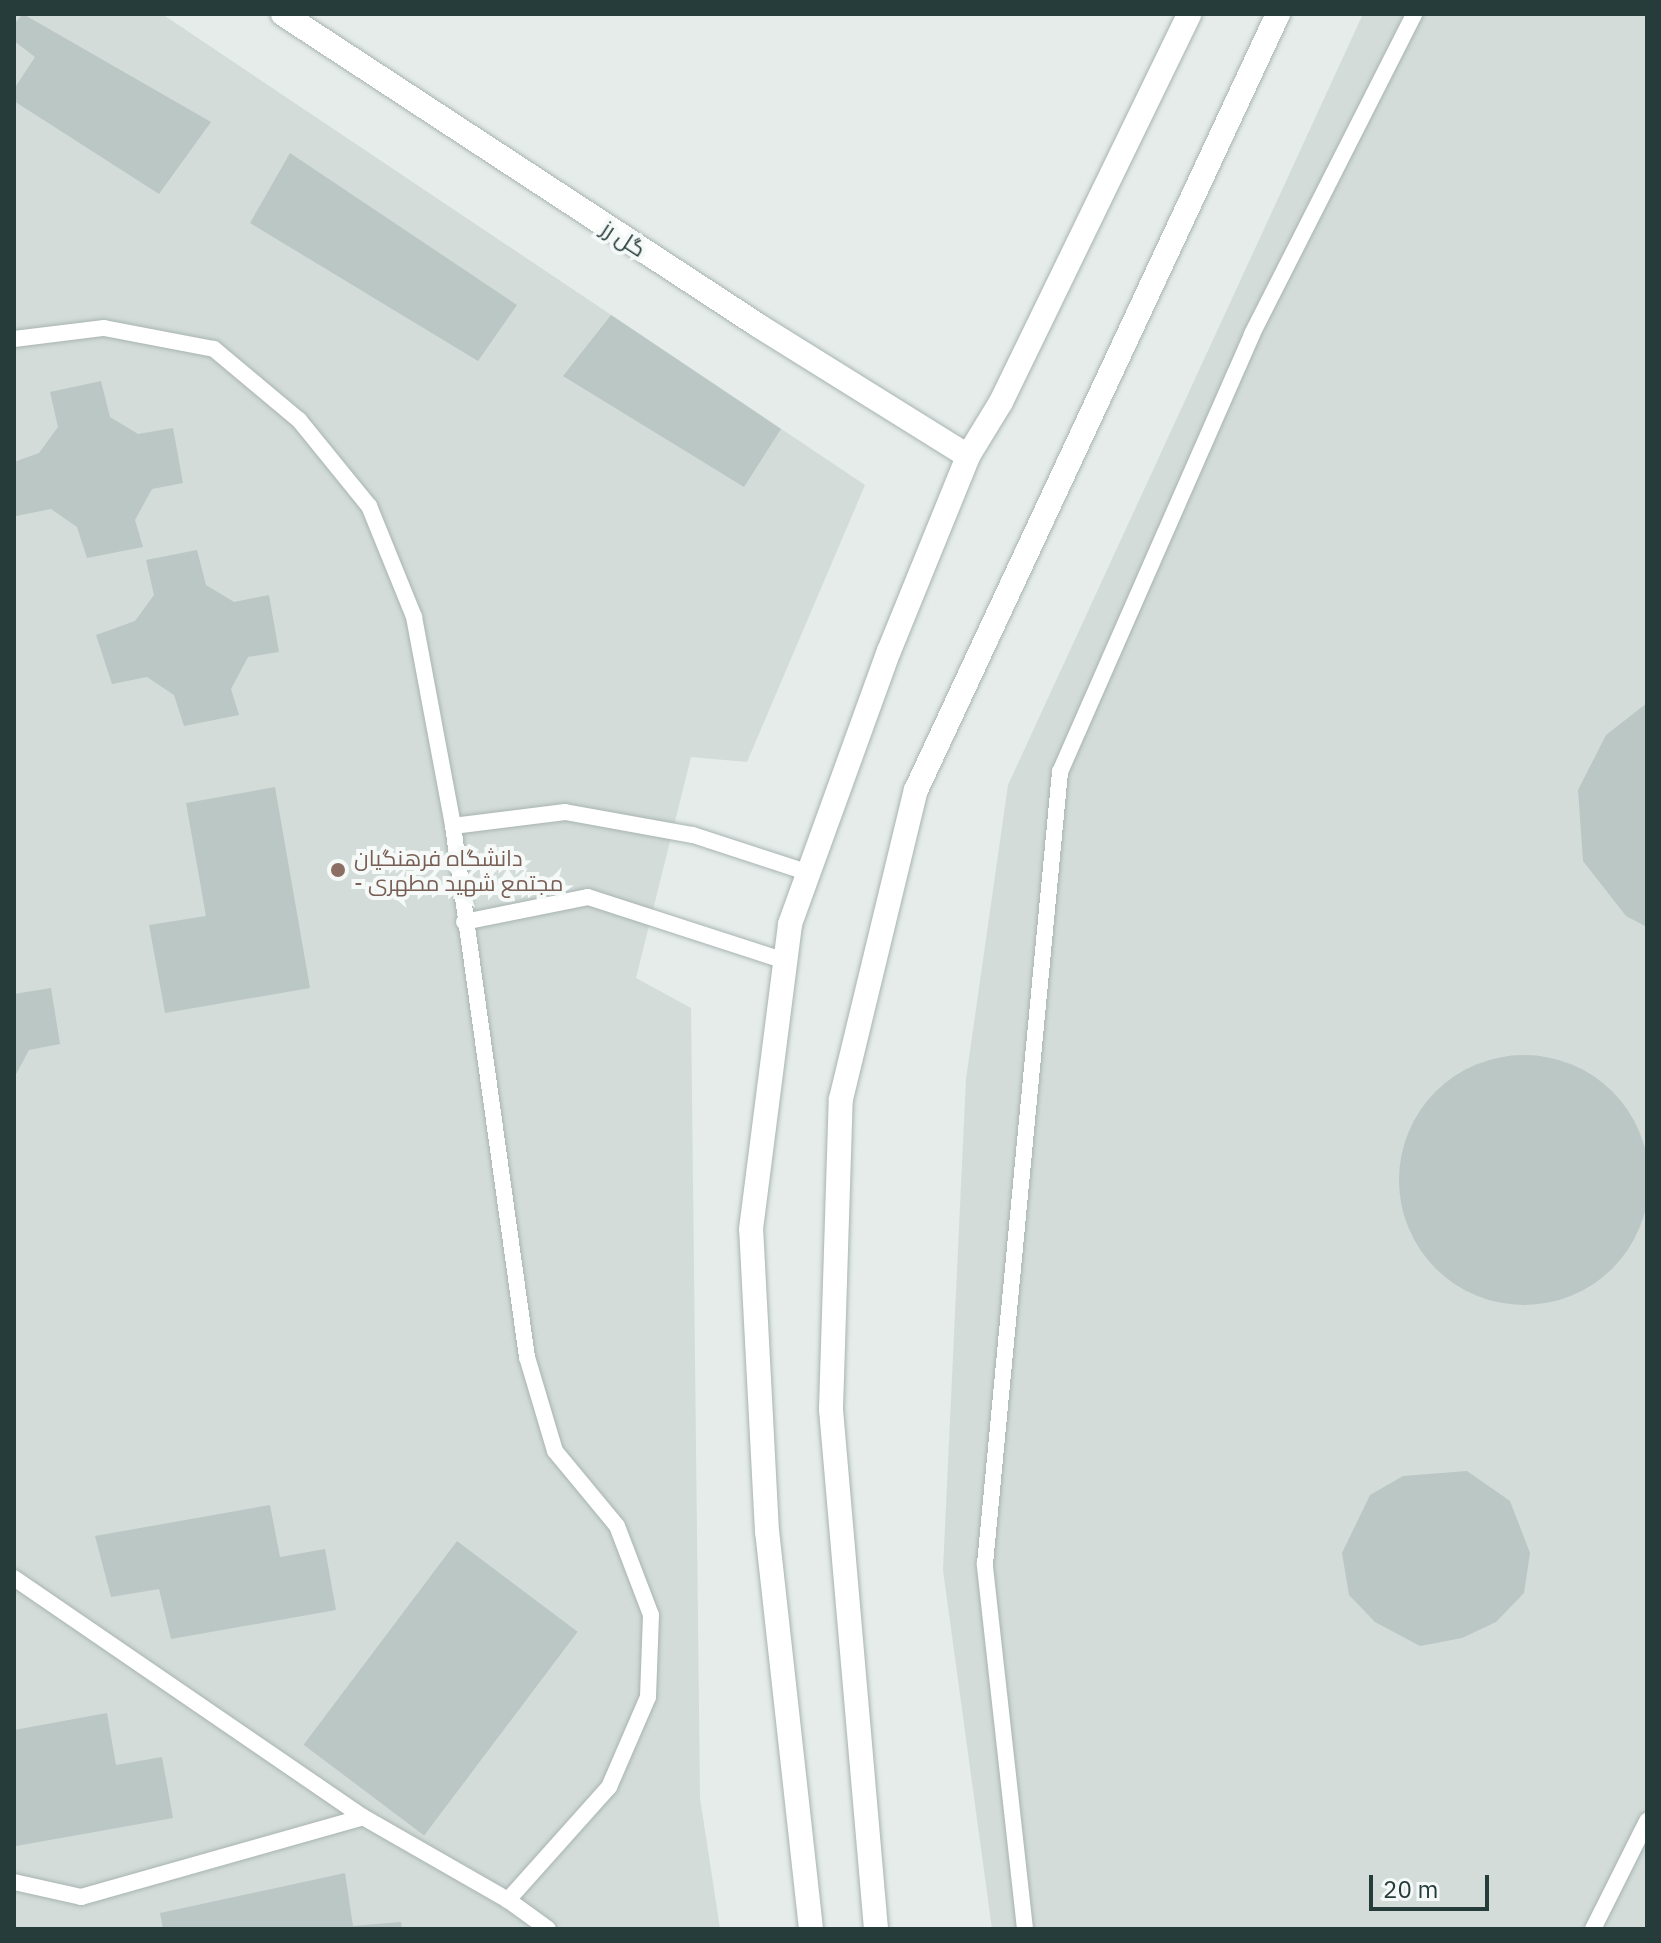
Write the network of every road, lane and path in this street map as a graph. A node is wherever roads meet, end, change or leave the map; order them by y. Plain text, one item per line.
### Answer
1 (283, 14) edge
2 (1189, 14) edge
3 (1278, 14) edge
4 (1414, 14) edge
5 (14, 339) edge
6 (968, 456) junction
7 (453, 826) junction
8 (809, 873) junction
9 (464, 922) junction
10 (785, 961) junction
11 (14, 1578) edge
12 (363, 1817) junction
13 (1647, 1821) edge
14 (14, 1882) edge
15 (508, 1900) junction
16 (548, 1929) edge
17 (811, 1929) edge
18 (876, 1929) edge
19 (1025, 1929) edge
20 (1593, 1929) edge

1 - 6 main road, گل رز
2 - 6 main road
3 - 18 main road
4 - 19 lane
5 - 7 lane
6 - 8 main road
7 - 8 lane
7 - 9 lane
8 - 10 main road
9 - 10 lane
9 - 15 lane
10 - 17 main road
11 - 12 lane
12 - 14 lane
12 - 15 lane
13 - 20 lane
15 - 16 lane

